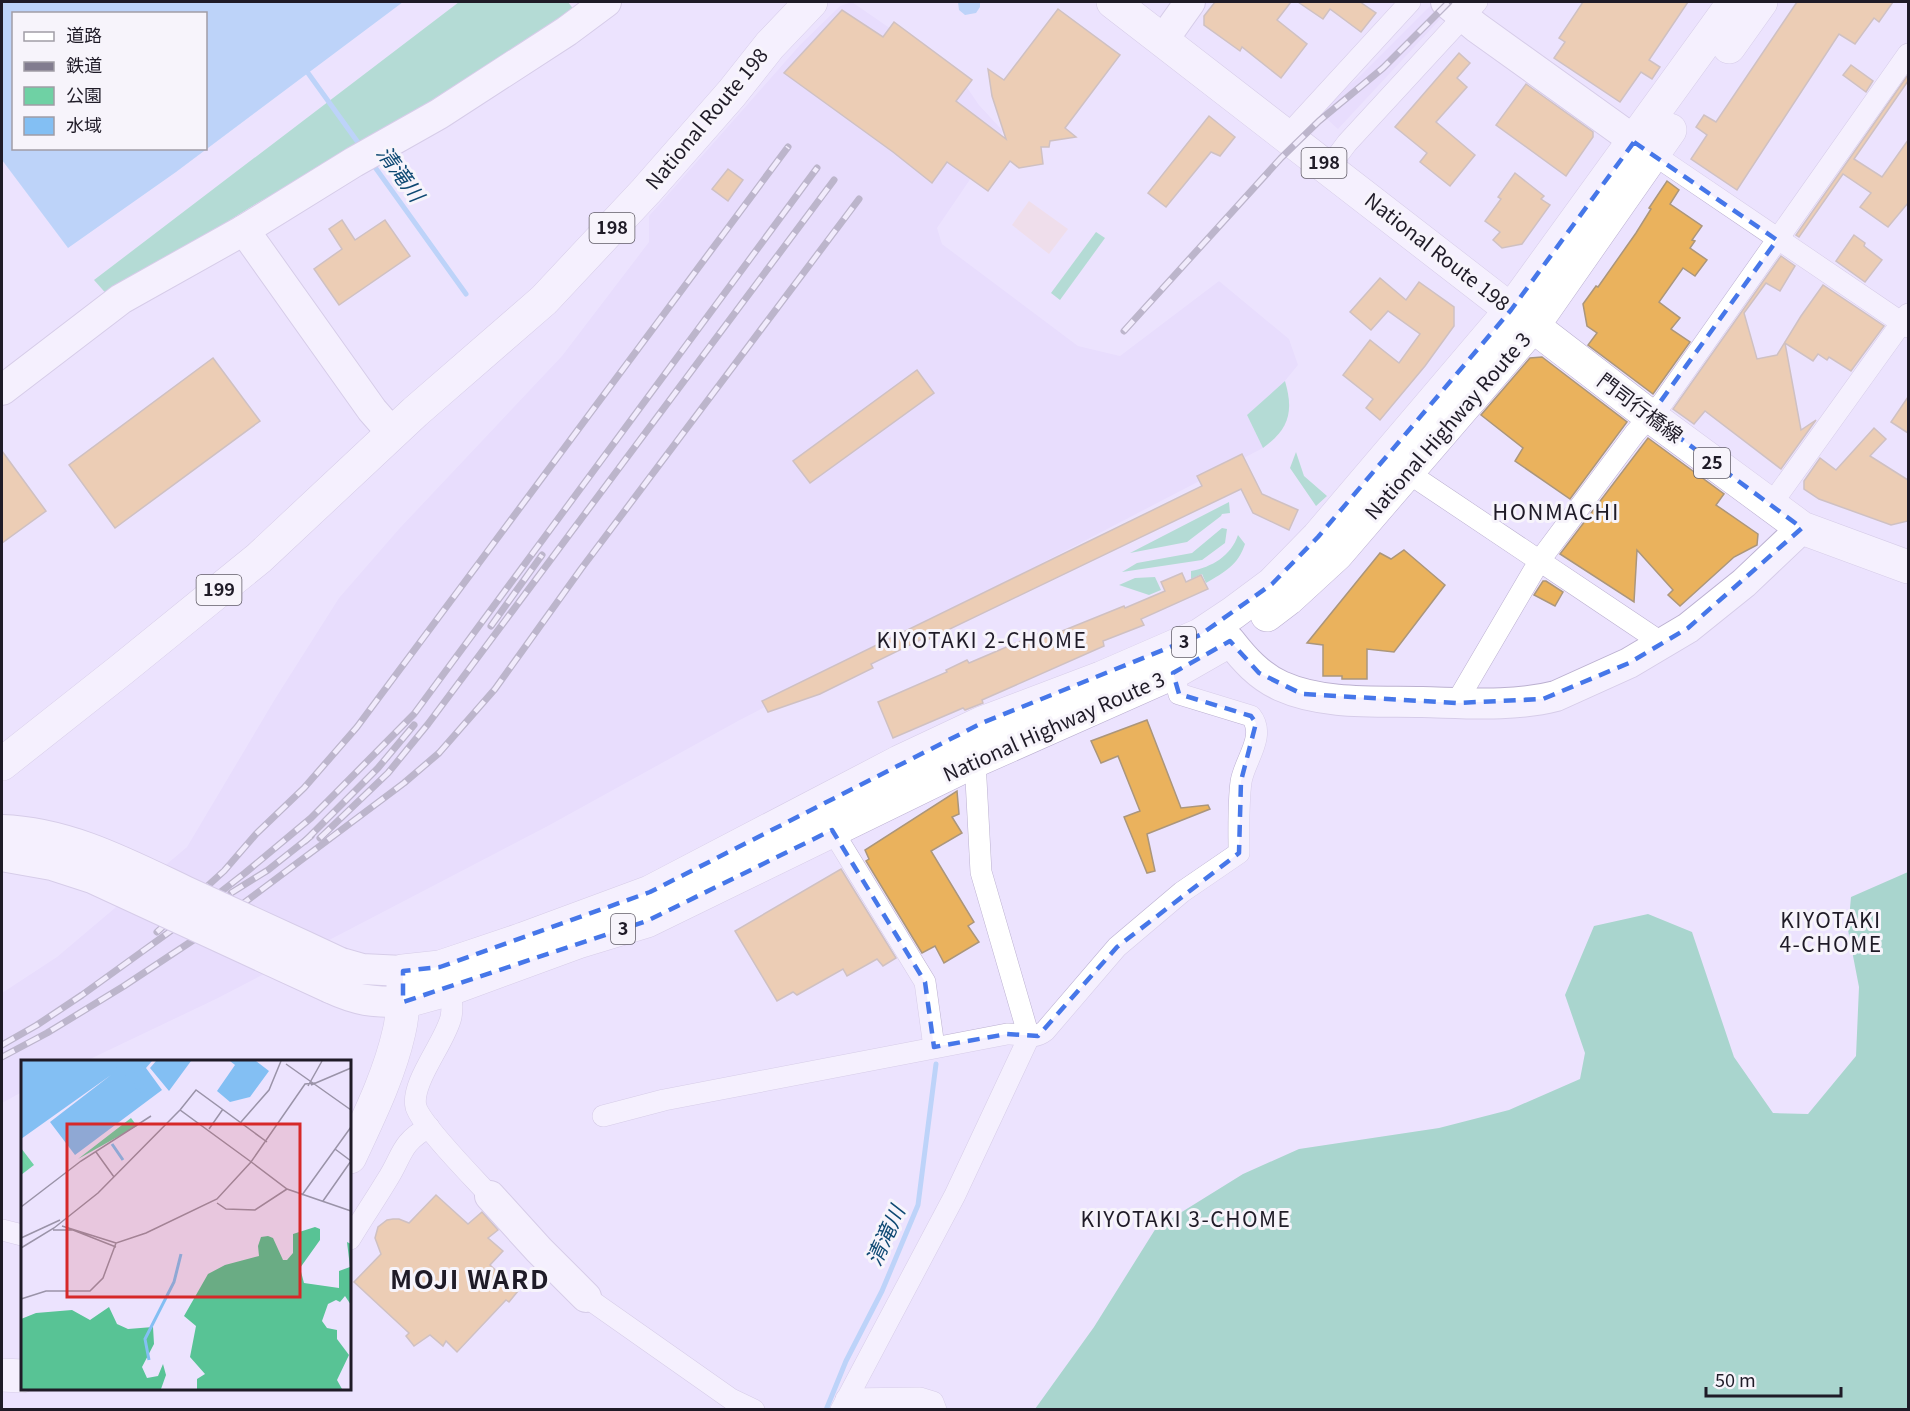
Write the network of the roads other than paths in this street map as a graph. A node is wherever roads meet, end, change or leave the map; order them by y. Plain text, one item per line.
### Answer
1 (606, 2) edge
2 (811, 2) edge
3 (1113, 2) edge
4 (1190, 2) edge
5 (1410, 2) edge
6 (1734, 2) edge
7 (1761, 2) edge
8 (1462, 7) edge
9 (1163, 40) junction
10 (1908, 54) edge
11 (1287, 136) junction
12 (1643, 148) junction
13 (1329, 166) junction
14 (244, 230) junction
15 (1771, 235) junction
16 (1522, 318) junction
17 (1906, 321) edge
18 (3, 385) edge
19 (1656, 409) junction
20 (392, 433) junction
21 (1397, 465) junction
22 (1770, 506) junction
23 (1802, 528) junction
24 (1540, 560) junction
25 (1908, 567) edge
26 (1230, 641) junction
27 (1662, 643) junction
28 (1173, 673) junction
29 (1456, 703) junction
30 (968, 730) junction
31 (36, 736) junction
32 (2, 754) edge
33 (975, 762) junction
34 (2, 764) edge
35 (2, 830) edge
36 (832, 830) junction
37 (2, 856) edge
38 (336, 976) junction
39 (403, 987) junction
40 (450, 989) junction
41 (1029, 1037) junction
42 (934, 1047) junction
43 (603, 1116) dead end
44 (429, 1127) junction
45 (351, 1155) edge
46 (490, 1196) joint
47 (2, 1230) edge
48 (21, 1234) edge
49 (351, 1237) edge
50 (586, 1298) joint
51 (2, 1375) edge
52 (21, 1376) edge
53 (844, 1404) edge
54 (754, 1410) edge
55 (936, 1410) edge

1 - 14 street
2 - 20 main road, National Route 198 / 198
3 - 9 main road, National Route 198 / 198
4 - 9 street
5 - 11 street
6 - 12 main road, National Highway Route 3 / 3
7 - 12 main road, National Highway Route 3 / 3
8 - 12 street
8 - 13 street
9 - 11 main road, National Route 198 / 198
10 - 15 street
11 - 13 main road, National Route 198 / 198
12 - 15 street
12 - 16 main road, National Highway Route 3 / 3
13 - 16 main road, National Route 198 / 198
14 - 18 street
14 - 20 street
15 - 17 street
15 - 19 street
16 - 19 main road, 門司行橋線 / 25
16 - 21 main road, National Highway Route 3 / 3
17 - 22 street
19 - 22 main road, 門司行橋線 / 25
19 - 24 street
20 - 31 main road, 199
21 - 24 street
21 - 26 main road, National Highway Route 3 / 3
21 - 30 main road, National Highway Route 3 / 3
22 - 23 main road, 門司行橋線 / 25
23 - 25 main road, 門司行橋線 / 25
23 - 27 street
24 - 27 street
24 - 29 street
26 - 28 main road, National Highway Route 3 / 3
26 - 29 street
27 - 29 street
28 - 33 main road, National Highway Route 3 / 3
28 - 41 street
30 - 33 street
30 - 39 main road, National Highway Route 3 / 3
31 - 32 main road, 199
31 - 34 main road, 199
33 - 36 main road, National Highway Route 3 / 3
33 - 41 street
35 - 38 street, bridge
36 - 40 main road, National Highway Route 3 / 3
36 - 42 street
37 - 38 street, bridge
38 - 39 street
39 - 40 main road, National Highway Route 3 / 3
39 - 45 main road
40 - 44 street
41 - 42 street
41 - 53 street
42 - 43 street
44 - 46 street
44 - 49 street
46 - 50 street
47 - 48 street
50 - 54 street
51 - 52 main road
53 - 55 street

